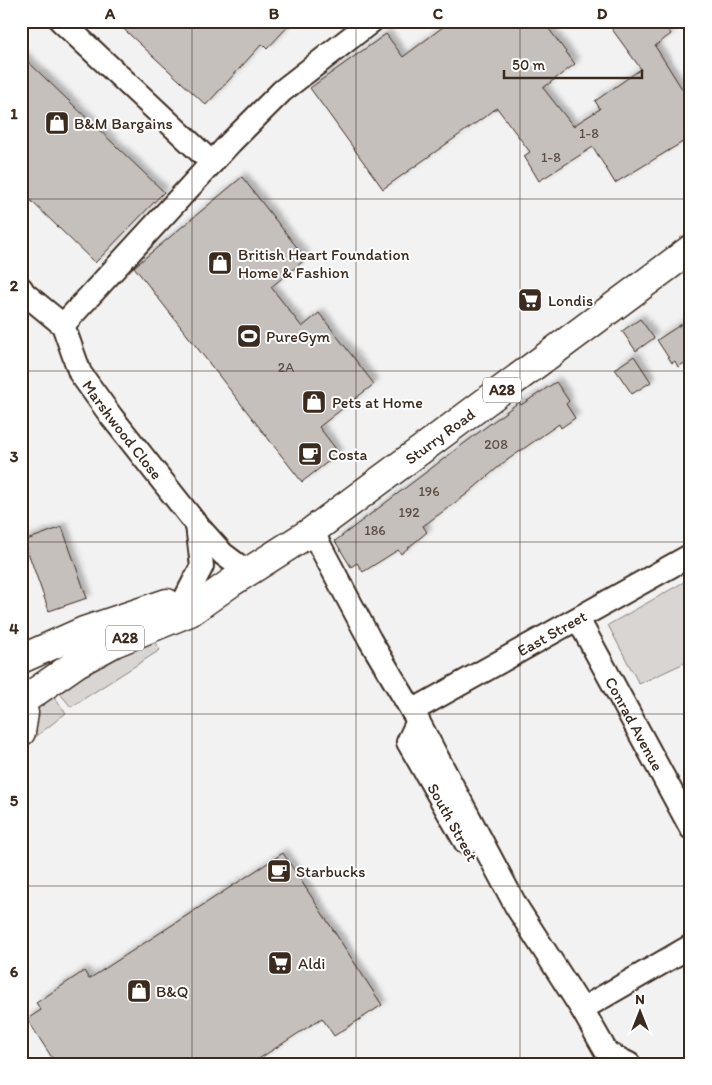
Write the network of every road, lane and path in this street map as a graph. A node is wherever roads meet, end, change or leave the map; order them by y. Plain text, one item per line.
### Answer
1 (61, 21) edge
2 (372, 21) edge
3 (212, 163) junction
4 (691, 249) edge
5 (21, 288) edge
6 (63, 325) junction
7 (198, 525) junction
8 (312, 531) junction
9 (691, 554) edge
10 (239, 577) junction
11 (186, 597) junction
12 (578, 619) junction
13 (21, 660) edge
14 (21, 703) edge
15 (415, 716) junction
16 (21, 732) edge
17 (691, 828) edge
18 (691, 946) edge
19 (582, 1009) junction
20 (629, 1064) edge

1 - 3 street
2 - 3 street
3 - 6 street
4 - 8 highway, Sturry Road / A28
5 - 6 street
6 - 7 street, Marshwood Close
7 - 10 street, Marshwood Close
7 - 11 street
8 - 10 highway, Sturry Road / A28
8 - 15 street, South Street
9 - 12 street, East Street
10 - 11 highway, Sturry Road / A28
10 - 14 highway, Sturry Road / A28
11 - 13 highway, Sturry Road / A28
12 - 15 street, East Street
12 - 17 street, Conrad Avenue
14 - 16 highway, Sturry Road / A28
15 - 19 street, South Street
18 - 19 street
19 - 20 street, South Street

